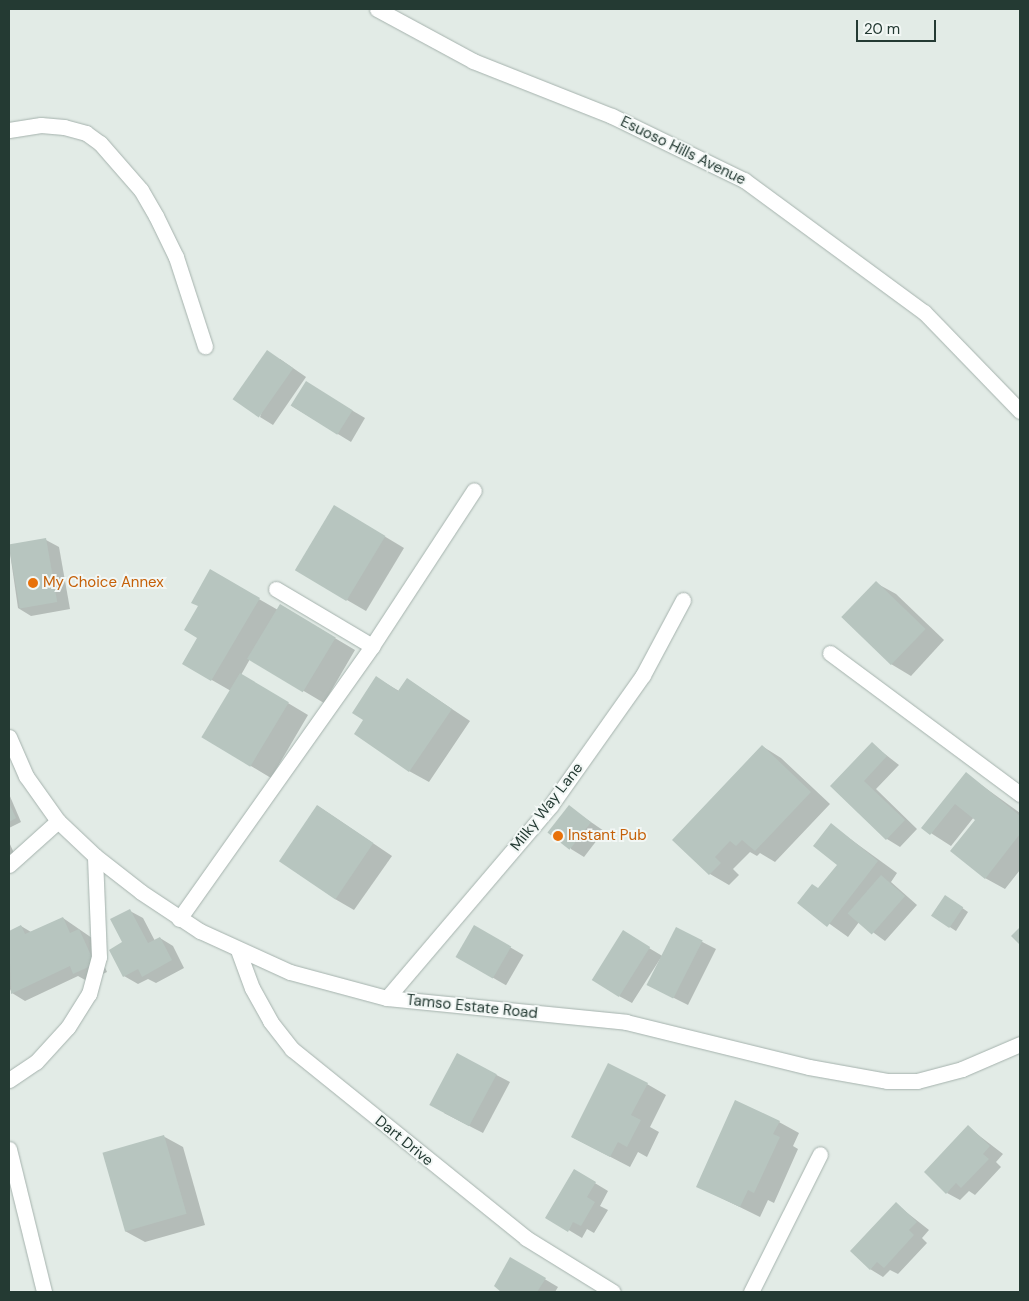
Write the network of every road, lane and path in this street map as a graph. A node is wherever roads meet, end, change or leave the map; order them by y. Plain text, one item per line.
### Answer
1 (377, 9) edge
2 (9, 130) edge
3 (204, 346) dead end
4 (1020, 411) edge
5 (474, 490) dead end
6 (276, 589) dead end
7 (683, 600) dead end
8 (372, 646) junction
9 (830, 652) dead end
10 (9, 737) edge
11 (1020, 794) edge
12 (58, 821) junction
13 (95, 856) junction
14 (9, 865) edge
15 (179, 919) junction
16 (238, 950) junction
17 (387, 998) junction
18 (1020, 1044) edge
19 (9, 1080) edge
20 (9, 1150) edge
21 (820, 1154) dead end
22 (44, 1292) edge
23 (613, 1292) edge
24 (751, 1292) edge

1 - 4 street, Esuoso Hills Avenue
2 - 3 street
5 - 8 street
6 - 8 street
7 - 17 street, Milky Way Lane
8 - 15 street
9 - 11 street
10 - 12 street, Tamso Estate Road
12 - 13 street, Tamso Estate Road
12 - 14 street
13 - 15 street, Tamso Estate Road
13 - 19 street
15 - 16 street, Tamso Estate Road
16 - 17 street, Tamso Estate Road
16 - 23 street, Dart Drive
17 - 18 street, Tamso Estate Road
20 - 22 street
21 - 24 street

